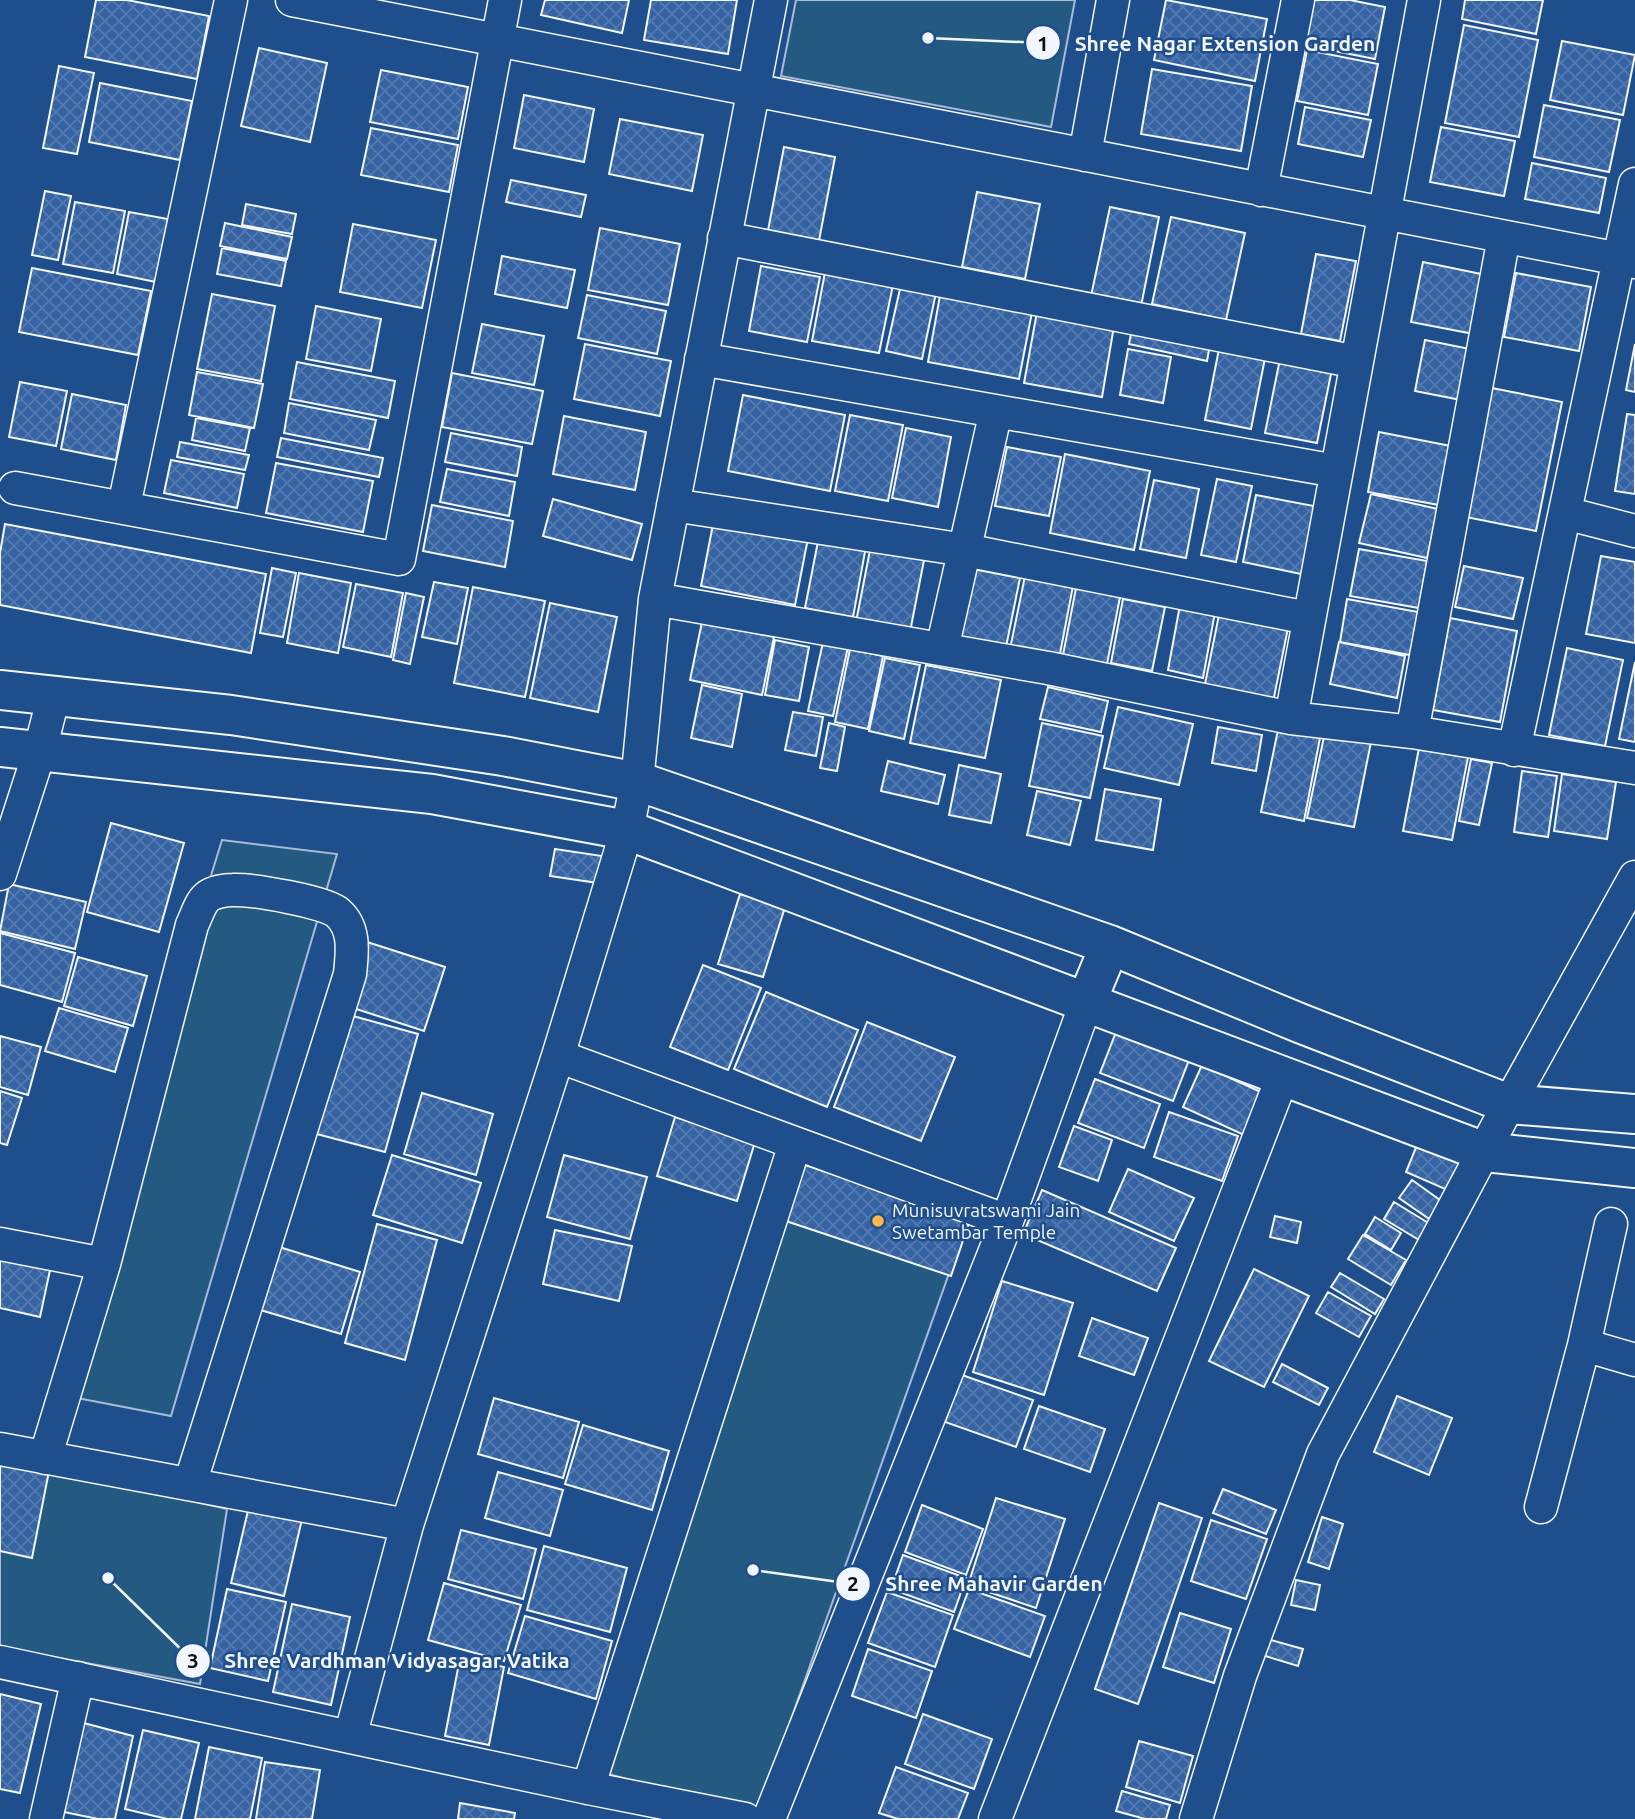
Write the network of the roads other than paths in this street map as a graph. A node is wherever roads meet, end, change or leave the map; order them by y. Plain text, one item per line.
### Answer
1 (231, 0) edge
2 (292, 0) edge
3 (505, 0) edge
4 (771, 0) edge
5 (1113, 0) edge
6 (1298, 0) edge
7 (1424, 0) edge
8 (496, 40) junction
9 (753, 90) junction
10 (1084, 155) junction
11 (1635, 184) edge
12 (1261, 190) junction
13 (1384, 214) junction
14 (1504, 237) junction
15 (724, 238) junction
16 (1627, 261) edge
17 (701, 359) junction
18 (1357, 362) junction
19 (996, 411) junction
20 (1336, 471) junction
21 (15, 488) dead end
22 (673, 505) junction
23 (124, 506) junction
24 (1565, 513) junction
25 (1635, 531) edge
26 (965, 550) junction
27 (655, 599) junction
28 (1308, 618) junction
29 (942, 649) junction
30 (0, 690) edge
31 (54, 695) junction
32 (1291, 718) junction
33 (1412, 732) junction
34 (0, 747) edge
35 (40, 750) junction
36 (1514, 750) junction
37 (1635, 768) edge
38 (637, 782) junction
39 (627, 830) junction
40 (0, 874) edge
41 (1635, 877) edge
42 (1110, 945) junction
43 (1086, 1003) junction
44 (558, 1056) junction
45 (1282, 1078) junction
46 (1509, 1104) junction
47 (1635, 1114) edge
48 (795, 1144) junction
49 (1485, 1152) junction
50 (1635, 1168) edge
51 (1007, 1221) junction
52 (1611, 1224) dead end
53 (0, 1244) edge
54 (104, 1264) junction
55 (1584, 1345) junction
56 (1635, 1360) edge
57 (0, 1449) edge
58 (45, 1458) junction
59 (190, 1484) junction
60 (1541, 1507) dead end
61 (407, 1525) junction
62 (0, 1662) edge
63 (78, 1678) junction
64 (349, 1737) junction
65 (588, 1788) junction
66 (46, 1819) edge
67 (745, 1819) edge
68 (769, 1819) edge
69 (995, 1819) edge
70 (1196, 1819) edge

1 - 23 street
2 - 8 street
3 - 8 street
4 - 9 street
5 - 10 street
6 - 12 street
7 - 13 street
8 - 9 street
8 - 23 street
9 - 10 street
9 - 15 street
10 - 12 street
11 - 16 street
12 - 13 street
13 - 14 street
13 - 18 street
14 - 16 street
14 - 33 street
15 - 17 street
15 - 18 street
16 - 24 street
17 - 19 street
17 - 22 street
18 - 20 street
19 - 20 street
19 - 26 street
20 - 28 street
21 - 23 street
22 - 26 street
22 - 27 street
24 - 25 street
24 - 36 street
26 - 28 street
26 - 29 street
27 - 29 street
27 - 38 street
28 - 32 street
29 - 32 street
30 - 31 main road
31 - 35 street
31 - 38 main road
32 - 33 street
33 - 36 street
34 - 35 main road
35 - 39 main road
35 - 40 street
36 - 37 street
38 - 39 street
38 - 42 main road
39 - 43 main road
39 - 44 street
41 - 46 street
42 - 43 main road
42 - 46 main road
43 - 45 main road
43 - 51 street
44 - 48 street
44 - 61 street
45 - 49 main road
45 - 69 street
46 - 47 main road
46 - 49 street
48 - 51 street
48 - 65 street
49 - 50 main road
49 - 70 street
51 - 68 street
52 - 55 street
53 - 54 street
54 - 58 street
54 - 59 street
55 - 56 street
55 - 60 street
57 - 58 street
58 - 59 street
59 - 61 street
61 - 64 street
62 - 63 street
63 - 64 street
63 - 66 street
64 - 65 street
65 - 67 street

